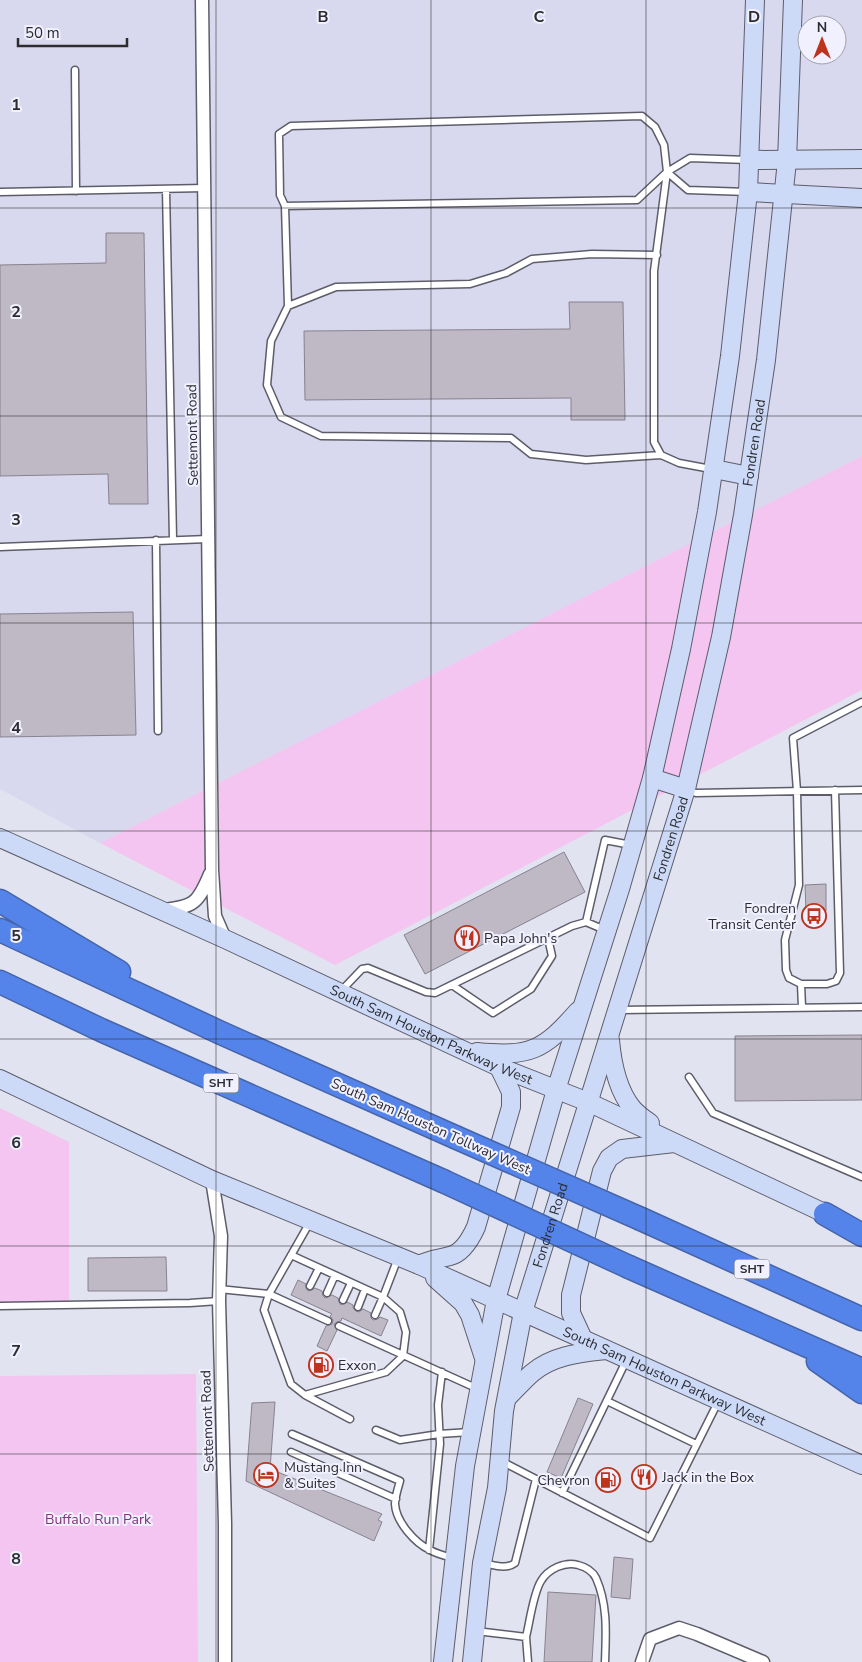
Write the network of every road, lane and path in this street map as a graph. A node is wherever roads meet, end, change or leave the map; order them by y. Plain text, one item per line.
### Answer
1 (202, 0) edge
2 (755, 0) edge
3 (793, 0) edge
4 (74, 70) dead end
5 (750, 160) junction
6 (862, 160) edge
7 (787, 161) junction
8 (667, 172) junction
9 (205, 188) junction
10 (166, 189) junction
11 (76, 191) junction
12 (0, 192) edge
13 (748, 192) junction
14 (784, 194) junction
15 (862, 198) edge
16 (286, 206) junction
17 (657, 255) junction
18 (288, 306) junction
19 (662, 456) junction
20 (714, 469) junction
21 (749, 476) junction
22 (173, 539) junction
23 (208, 539) junction
24 (156, 540) junction
25 (0, 547) edge
26 (862, 702) edge
27 (158, 731) dead end
28 (652, 778) junction
29 (686, 789) junction
30 (835, 790) junction
31 (862, 790) edge
32 (797, 791) junction
33 (0, 838) edge
34 (633, 845) junction
35 (212, 870) junction
36 (0, 901) edge
37 (158, 910) junction
38 (586, 922) junction
39 (0, 930) edge
40 (607, 931) junction
41 (548, 938) junction
42 (224, 940) junction
43 (0, 982) edge
44 (801, 984) junction
45 (452, 985) junction
46 (340, 993) junction
47 (583, 1005) junction
48 (862, 1007) edge
49 (802, 1008) junction
50 (618, 1010) junction
51 (220, 1033) junction
52 (610, 1035) junction
53 (464, 1050) junction
54 (499, 1067) junction
55 (0, 1078) edge
56 (689, 1078) dead end
57 (556, 1090) junction
58 (588, 1102) junction
59 (674, 1143) junction
60 (862, 1177) edge
61 (212, 1180) junction
62 (825, 1214) junction
63 (311, 1220) junction
64 (862, 1230) edge
65 (862, 1235) edge
66 (291, 1255) junction
67 (399, 1256) junction
68 (419, 1264) junction
69 (319, 1268) junction
70 (335, 1275) junction
71 (351, 1283) junction
72 (310, 1286) dead end
73 (365, 1289) junction
74 (327, 1293) dead end
75 (269, 1294) junction
76 (219, 1295) junction
77 (382, 1297) junction
78 (343, 1300) dead end
79 (496, 1300) junction
80 (304, 1301) dead end
81 (0, 1306) edge
82 (358, 1307) dead end
83 (300, 1308) junction
84 (320, 1308) dead end
85 (523, 1312) junction
86 (375, 1314) dead end
87 (317, 1316) junction
88 (862, 1319) edge
89 (751, 1320) junction
90 (328, 1321) dead end
91 (351, 1322) dead end
92 (339, 1326) dead end
93 (348, 1330) junction
94 (368, 1330) dead end
95 (365, 1338) junction
96 (583, 1339) junction
97 (607, 1350) junction
98 (403, 1356) junction
99 (628, 1359) junction
100 (485, 1360) junction
101 (862, 1370) edge
102 (442, 1372) junction
103 (479, 1390) junction
104 (862, 1392) edge
105 (305, 1395) junction
106 (507, 1398) junction
107 (719, 1400) junction
108 (607, 1401) junction
109 (350, 1419) dead end
110 (376, 1430) dead end
111 (472, 1432) junction
112 (292, 1434) dead end
113 (439, 1434) junction
114 (696, 1444) junction
115 (291, 1452) dead end
116 (500, 1460) junction
117 (862, 1465) edge
118 (536, 1479) junction
119 (562, 1493) junction
120 (396, 1499) junction
121 (429, 1550) junction
122 (454, 1559) junction
123 (482, 1563) junction
124 (475, 1630) junction
125 (526, 1637) junction
126 (226, 1662) edge
127 (443, 1662) edge
128 (472, 1662) edge
129 (528, 1662) edge
130 (605, 1662) edge
131 (642, 1662) edge
132 (763, 1662) edge

1 - 9 street, Settemont Road
2 - 5 main road
3 - 7 main road, Fondren Road
4 - 11 lane
5 - 7 main road
5 - 8 lane
5 - 13 main road
6 - 7 main road
7 - 14 main road, Fondren Road
8 - 13 lane
8 - 16 lane
8 - 16 lane
8 - 17 lane
9 - 10 lane
9 - 23 street, Settemont Road
10 - 11 lane
10 - 22 lane
11 - 12 lane
13 - 14 main road
13 - 20 main road
14 - 15 main road
14 - 21 main road, Fondren Road
16 - 18 lane
17 - 18 lane
17 - 19 lane
18 - 19 lane
19 - 20 lane
20 - 21 main road
20 - 28 main road
21 - 29 main road, Fondren Road
22 - 23 lane
22 - 24 lane
23 - 35 street, Settemont Road
24 - 25 lane
24 - 27 lane
26 - 32 lane
28 - 29 main road
28 - 34 main road
29 - 32 lane
29 - 50 main road, Fondren Road
30 - 31 lane
30 - 32 lane
30 - 44 lane
32 - 44 lane
33 - 37 main road, South Sam Houston Parkway West
34 - 38 lane
34 - 40 main road
35 - 37 street, Settemont Road
35 - 42 street, Settemont Road
36 - 51 highway
37 - 42 main road, South Sam Houston Parkway West
38 - 40 lane
38 - 41 lane
39 - 51 highway, South Sam Houston Tollway West / SHT
40 - 47 main road
41 - 45 lane
41 - 45 lane
42 - 46 main road, South Sam Houston Parkway West
43 - 89 highway, SHT, bridge
44 - 49 lane
45 - 46 lane
46 - 53 main road, South Sam Houston Parkway West
47 - 53 main road
47 - 57 main road
48 - 49 lane
49 - 50 lane
50 - 52 main road, Fondren Road
51 - 88 highway, South Sam Houston Tollway West / SHT, bridge
52 - 58 main road, Fondren Road
52 - 59 main road
53 - 54 main road, South Sam Houston Parkway West
54 - 57 main road, South Sam Houston Parkway West
54 - 68 main road
55 - 61 main road, South Sam Houston Parkway West
56 - 60 lane
57 - 58 main road, South Sam Houston Parkway West
57 - 79 main road
58 - 59 main road, South Sam Houston Parkway West
58 - 85 main road, Fondren Road
59 - 62 main road, South Sam Houston Parkway West
59 - 96 main road
61 - 63 main road, South Sam Houston Parkway West
61 - 76 street, Settemont Road
62 - 64 main road, South Sam Houston Parkway West
62 - 65 highway
63 - 66 lane
63 - 67 main road, South Sam Houston Parkway West
66 - 69 lane
66 - 75 lane
67 - 68 main road, South Sam Houston Parkway West
67 - 77 lane
68 - 79 main road, South Sam Houston Parkway West
68 - 100 main road
69 - 70 lane
69 - 72 lane
70 - 71 lane
70 - 74 lane
71 - 73 lane
71 - 78 lane
73 - 77 lane
73 - 82 lane
75 - 76 lane
75 - 83 lane
75 - 105 lane
76 - 81 lane
76 - 126 street, Settemont Road
77 - 86 lane
77 - 98 lane
79 - 85 main road, South Sam Houston Parkway West
79 - 100 main road
80 - 83 lane
83 - 87 lane
84 - 87 lane
85 - 96 main road, South Sam Houston Parkway West
85 - 106 main road, Fondren Road
87 - 90 lane
89 - 101 highway, SHT
89 - 104 highway
91 - 93 lane
92 - 93 lane
93 - 95 lane
94 - 95 lane
95 - 98 lane
96 - 97 main road, South Sam Houston Parkway West
97 - 99 main road, South Sam Houston Parkway West
97 - 106 main road
98 - 102 lane
98 - 105 lane
99 - 107 main road, South Sam Houston Parkway West
99 - 108 lane
100 - 103 main road
102 - 103 lane
102 - 113 lane
103 - 111 main road
105 - 109 lane
106 - 116 main road, Fondren Road
107 - 114 lane
107 - 117 main road, South Sam Houston Parkway West
108 - 114 lane
108 - 119 lane
110 - 113 lane
111 - 113 lane
111 - 122 main road
112 - 120 lane
113 - 121 lane
114 - 119 lane
115 - 120 lane
116 - 118 lane
116 - 123 main road, Fondren Road
118 - 119 lane
118 - 123 lane
120 - 121 lane
121 - 122 lane
122 - 123 main road
122 - 127 main road
123 - 124 main road, Fondren Road
124 - 125 lane
124 - 128 main road, Fondren Road
125 - 129 lane
125 - 130 lane
131 - 132 street

